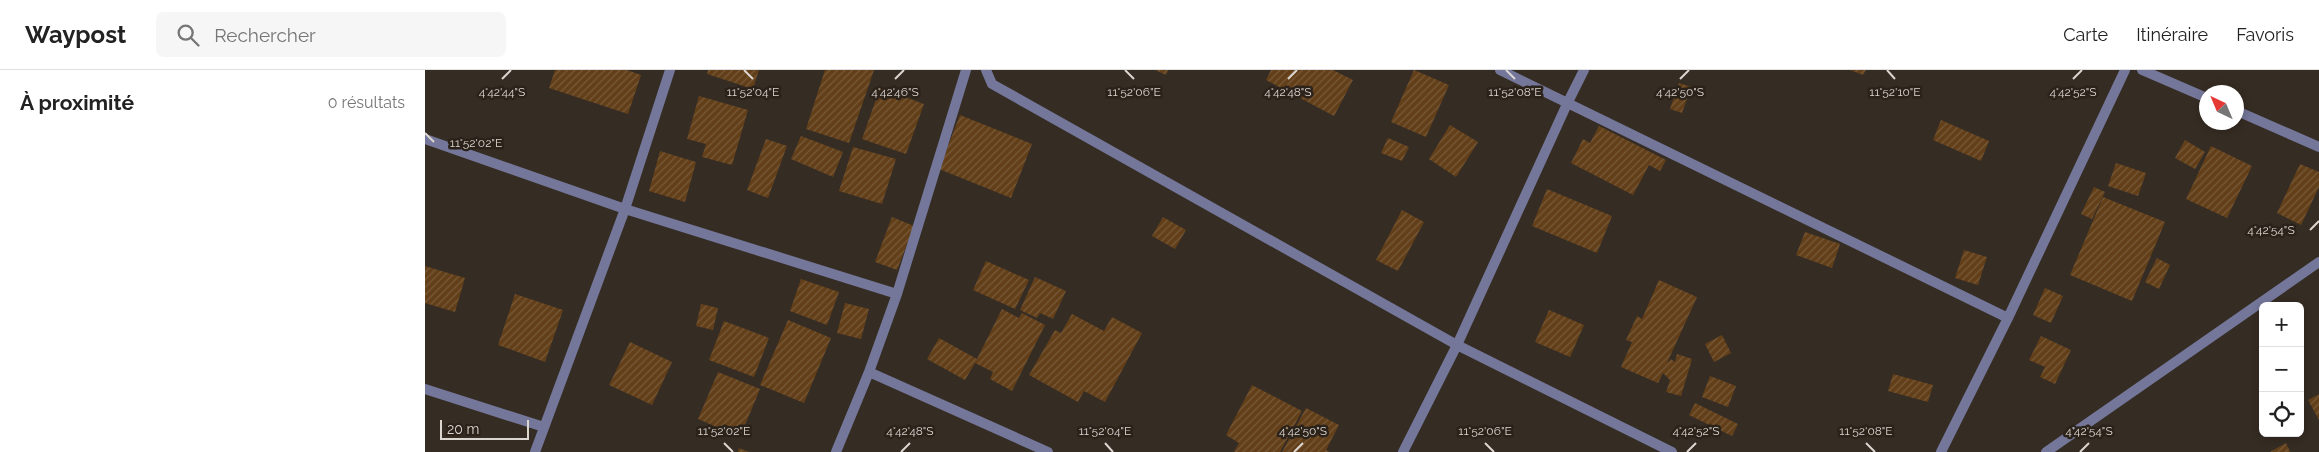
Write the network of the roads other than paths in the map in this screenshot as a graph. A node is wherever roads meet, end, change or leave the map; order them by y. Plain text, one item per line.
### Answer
1 (669, 70) edge
2 (966, 70) edge
3 (986, 70) edge
4 (995, 70) edge
5 (1500, 70) edge
6 (1584, 70) edge
7 (2125, 70) edge
8 (2142, 70) edge
9 (992, 84) junction
10 (2199, 95) edge
11 (1567, 104) junction
12 (2244, 114) edge
13 (425, 139) edge
14 (2319, 147) edge
15 (625, 209) junction
16 (2319, 262) edge
17 (897, 294) junction
18 (2008, 318) junction
19 (1457, 345) junction
20 (869, 372) junction
21 (425, 389) edge
22 (543, 427) junction
23 (535, 452) edge
24 (837, 452) edge
25 (1048, 452) edge
26 (1403, 452) edge
27 (1672, 452) edge
28 (1941, 452) edge
29 (2046, 452) edge

1 - 15 street
2 - 17 street
3 - 9 street
4 - 9 street
5 - 11 street
6 - 11 street
7 - 18 street
8 - 10 street
9 - 19 street
11 - 18 street
11 - 19 street
12 - 14 street
13 - 15 street
15 - 17 street
15 - 22 street
16 - 29 street
17 - 20 street
18 - 28 street
19 - 26 street
19 - 27 street
20 - 24 street
20 - 25 street
21 - 22 street
22 - 23 street

